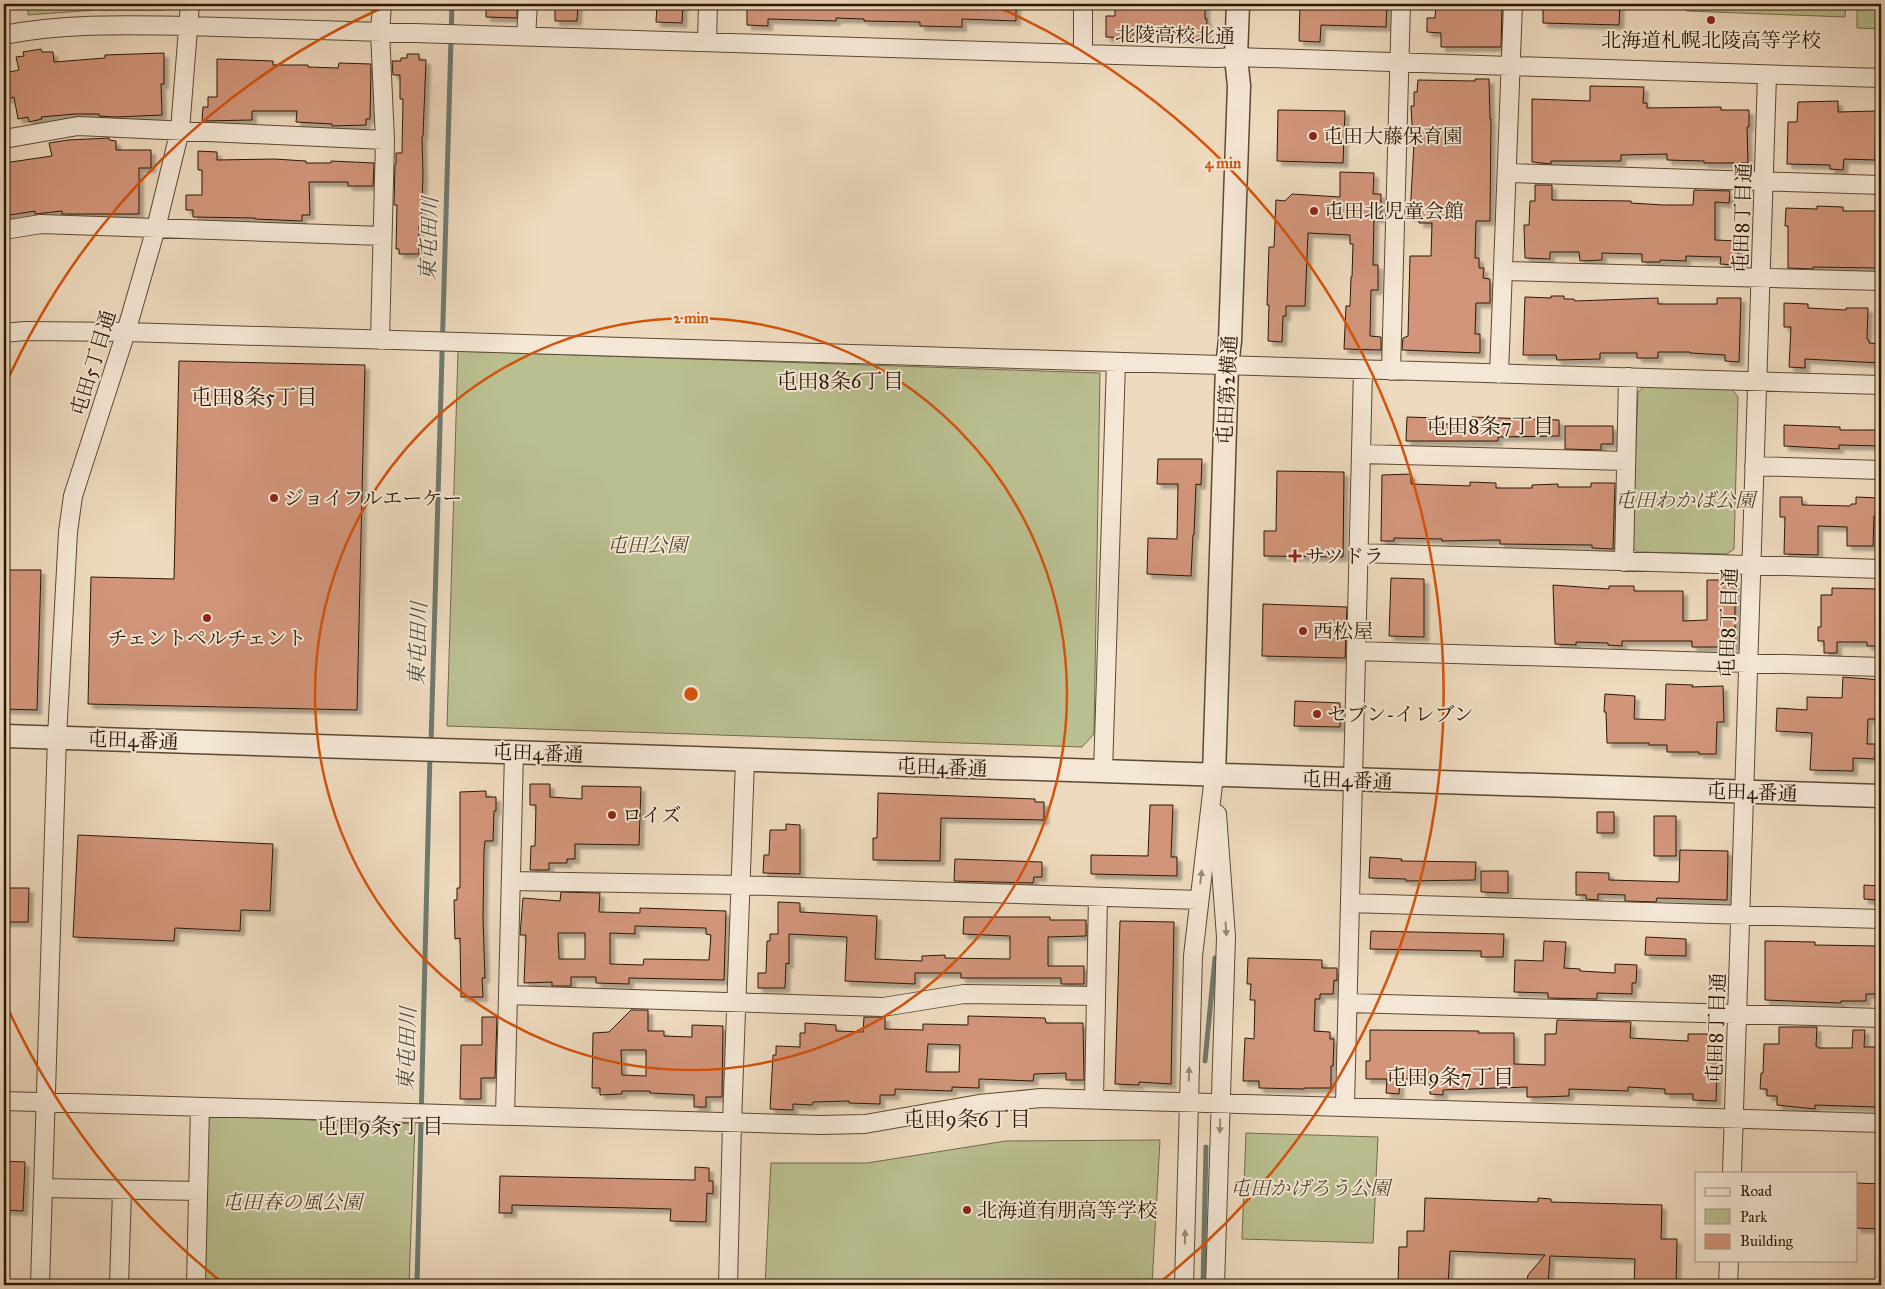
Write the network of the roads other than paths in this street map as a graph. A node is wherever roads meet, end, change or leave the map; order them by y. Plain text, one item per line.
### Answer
1 (190, 4) edge
2 (382, 4) edge
3 (528, 4) edge
4 (708, 4) edge
5 (1084, 4) edge
6 (1238, 4) edge
7 (1401, 4) edge
8 (1512, 4) edge
9 (188, 26) junction
10 (380, 32) junction
11 (4, 35) edge
12 (526, 36) junction
13 (707, 42) junction
14 (1083, 54) junction
15 (1236, 56) junction
16 (1399, 62) junction
17 (1511, 67) junction
18 (1768, 75) junction
19 (1881, 78) edge
20 (180, 130) junction
21 (4, 139) edge
22 (385, 140) junction
23 (1507, 173) junction
24 (1764, 181) junction
25 (1881, 185) edge
26 (156, 228) junction
27 (4, 230) edge
28 (382, 236) junction
29 (1503, 271) junction
30 (1761, 278) junction
31 (1881, 281) edge
32 (126, 332) junction
33 (4, 333) edge
34 (380, 340) junction
35 (1116, 362) junction
36 (1227, 366) junction
37 (1363, 370) junction
38 (1391, 371) junction
39 (1499, 374) junction
40 (1628, 378) junction
41 (1757, 382) junction
42 (1881, 385) edge
43 (1361, 454) junction
44 (1626, 460) junction
45 (1754, 466) junction
46 (1881, 470) edge
47 (1359, 553) junction
48 (1624, 562) junction
49 (1751, 566) junction
50 (1881, 569) edge
51 (1356, 651) junction
52 (1748, 663) junction
53 (1881, 667) edge
54 (4, 736) edge
55 (57, 737) junction
56 (514, 753) junction
57 (745, 760) junction
58 (1103, 772) junction
59 (1214, 776) junction
60 (1353, 780) junction
61 (1744, 792) junction
62 (1881, 796) edge
63 (511, 880) junction
64 (740, 885) junction
65 (1098, 897) junction
66 (1198, 900) junction
67 (1350, 903) junction
68 (1741, 915) junction
69 (1881, 919) edge
70 (508, 995) junction
71 (1096, 996) junction
72 (736, 1002) junction
73 (1348, 1003) junction
74 (1738, 1014) junction
75 (1881, 1018) edge
76 (1094, 1099) junction
77 (4, 1101) edge
78 (46, 1102) junction
79 (1188, 1102) junction
80 (1220, 1103) junction
81 (1346, 1106) junction
82 (200, 1107) junction
83 (506, 1116) junction
84 (1733, 1119) junction
85 (732, 1123) junction
86 (1881, 1123) edge
87 (1732, 1172) edge
88 (43, 1188) junction
89 (122, 1191) junction
90 (198, 1191) junction
91 (1729, 1262) edge
92 (40, 1285) edge
93 (119, 1285) edge
94 (196, 1285) edge
95 (728, 1285) edge
96 (1184, 1285) edge
97 (1214, 1285) edge
98 (1728, 1285) edge

1 - 9 street, 屯田5丁目通
2 - 10 street
3 - 12 street
4 - 13 street
5 - 14 street
6 - 15 street, 屯田第2横通
7 - 16 street
8 - 17 street
9 - 10 street
9 - 11 street
9 - 20 street, 屯田5丁目通
10 - 12 street, 北陵高校北通
10 - 22 street
12 - 13 street, 北陵高校北通
13 - 14 street, 北陵高校北通
14 - 15 street, 北陵高校北通
15 - 16 street, 北陵高校北通
15 - 36 street, 屯田第2横通
16 - 17 street, 北陵高校北通
16 - 38 street
17 - 18 street, 北陵高校北通
17 - 23 street
18 - 19 street, 北陵高校北通
18 - 24 street, 屯田8丁目通
20 - 21 street
20 - 22 street
20 - 26 street, 屯田5丁目通
22 - 28 street
23 - 24 street
23 - 29 street
24 - 25 street
24 - 30 street, 屯田8丁目通
26 - 27 street
26 - 28 street
26 - 32 street, 屯田5丁目通
28 - 34 street
29 - 30 street
29 - 39 street
30 - 31 street
30 - 41 street, 屯田8丁目通
32 - 33 street
32 - 34 street
32 - 55 street, 屯田5丁目通
34 - 35 street
35 - 36 street
35 - 58 street
36 - 37 street
36 - 59 street, 屯田第2横通
37 - 38 street
37 - 43 street
38 - 39 street
39 - 40 street
40 - 41 street
40 - 44 street
41 - 42 street
41 - 45 street, 屯田8丁目通
43 - 44 street
43 - 47 street
44 - 48 street
45 - 46 street
45 - 49 street, 屯田8丁目通
47 - 48 street
47 - 51 street
48 - 49 street
49 - 50 street
49 - 52 street, 屯田8丁目通
51 - 52 street
51 - 60 street
52 - 53 street
52 - 61 street, 屯田8丁目通
54 - 55 street, 屯田4番通
55 - 56 street, 屯田4番通
55 - 78 street, 屯田5丁目通
56 - 57 street, 屯田4番通
56 - 63 street
57 - 58 street, 屯田4番通
57 - 64 street
58 - 59 street, 屯田4番通
59 - 60 street, 屯田4番通
66 -> 59 street
59 -> 80 street
60 - 61 street, 屯田4番通
60 - 67 street
61 - 62 street, 屯田4番通
61 - 68 street, 屯田8丁目通
63 - 64 street
63 - 70 street
64 - 65 street
64 - 72 street
65 - 66 street
65 - 71 street
79 -> 66 street
67 - 68 street
67 - 73 street
68 - 69 street
68 - 74 street, 屯田8丁目通
70 - 72 street
70 - 83 street
71 - 72 street
71 - 76 street
72 - 85 street
73 - 74 street
73 - 81 street
74 - 75 street
74 - 84 street, 屯田8丁目通
76 - 79 street
76 - 85 street
77 - 78 street
78 - 82 street
78 - 88 street, 屯田5丁目通
79 - 80 street
96 -> 79 street
80 - 81 street
80 -> 97 street
81 - 84 street
82 - 83 street
82 - 90 street
83 - 85 street
84 - 86 street
84 - 87 street, 屯田8丁目通
85 - 95 street
88 - 89 street
88 - 92 street, 屯田5丁目通
89 - 90 street
89 - 93 street
90 - 94 street
91 - 98 street

